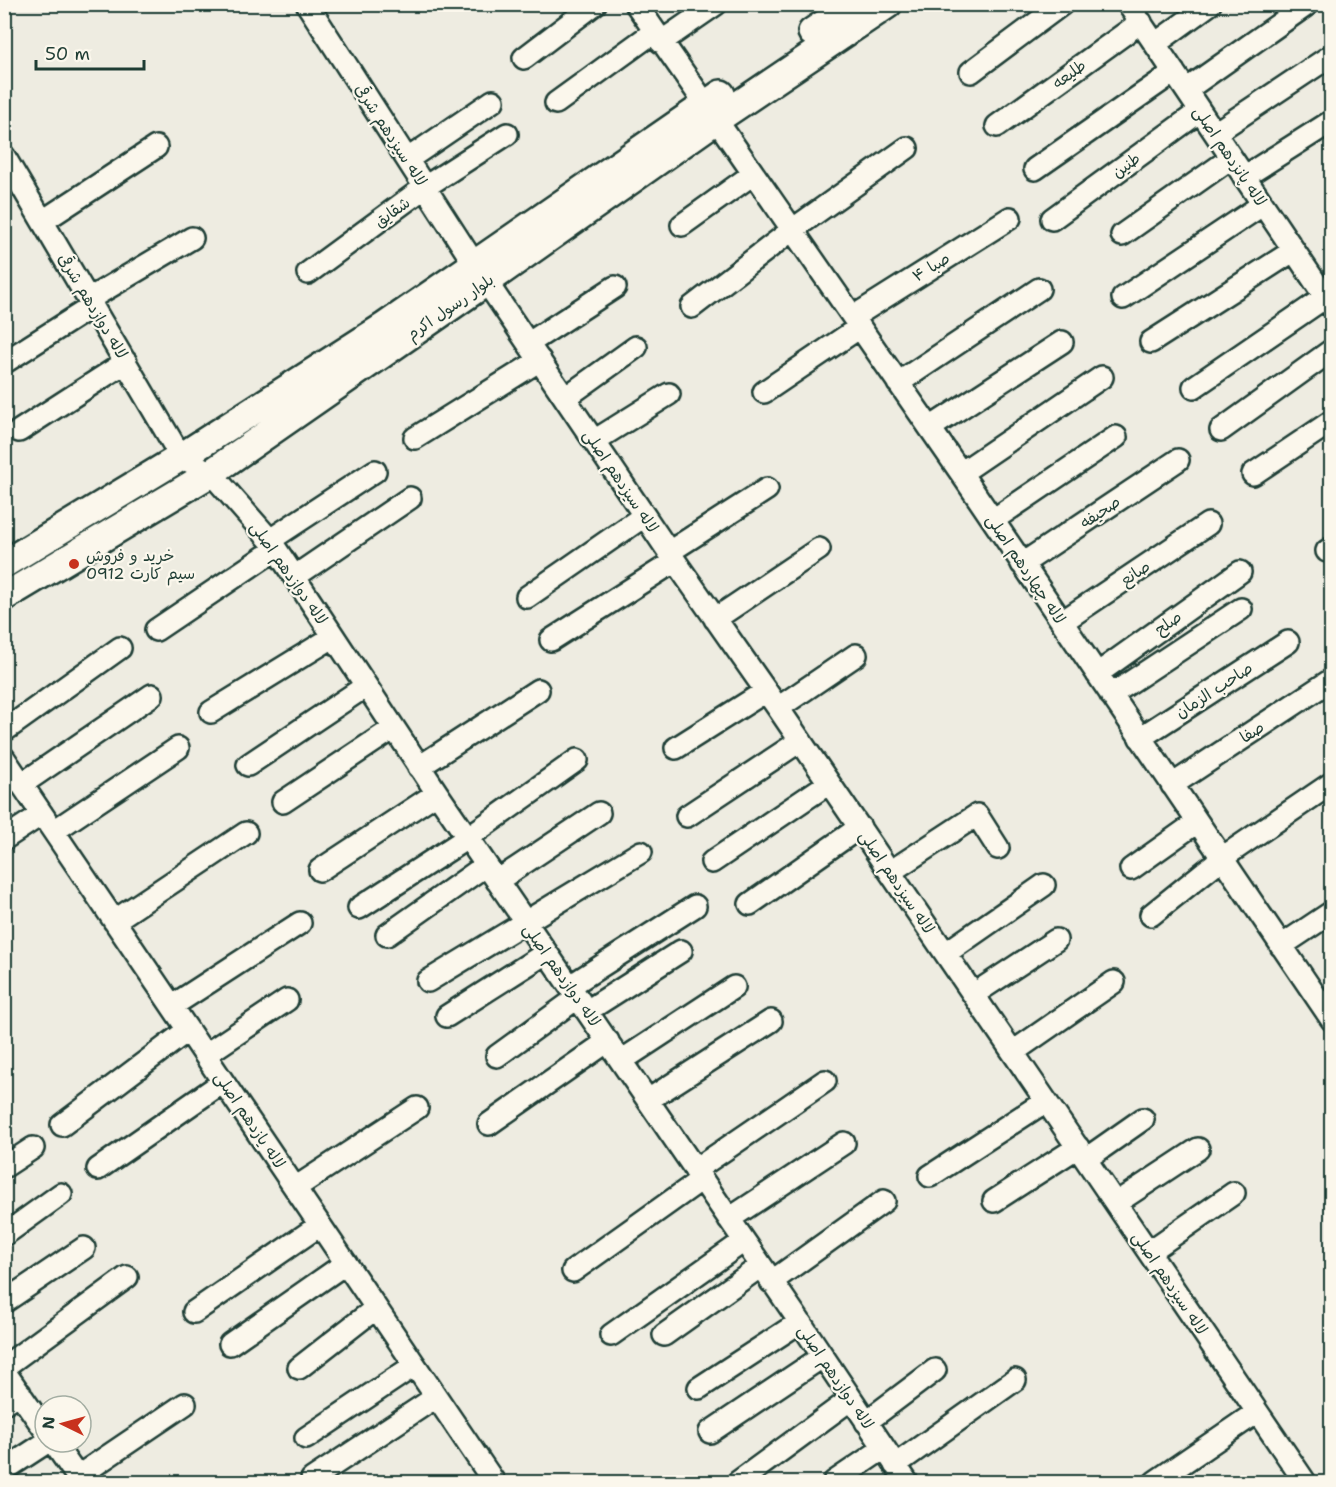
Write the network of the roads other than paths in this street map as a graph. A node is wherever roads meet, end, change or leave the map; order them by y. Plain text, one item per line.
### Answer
1 (307, 4) edge
2 (595, 4) edge
3 (636, 4) edge
4 (716, 4) edge
5 (854, 4) edge
6 (888, 4) edge
7 (1062, 4) edge
8 (1128, 4) edge
9 (1210, 4) edge
10 (1308, 4) edge
11 (1141, 22) junction
12 (658, 37) junction
13 (1155, 44) junction
14 (1329, 57) dead end
15 (524, 58) dead end
16 (971, 72) dead end
17 (1180, 81) junction
18 (493, 101) dead end
19 (556, 103) dead end
20 (1200, 111) junction
21 (710, 112) junction
22 (1332, 121) edge
23 (997, 126) dead end
24 (1215, 133) junction
25 (507, 134) dead end
26 (156, 147) dead end
27 (907, 148) dead end
28 (4, 156) edge
29 (1231, 158) junction
30 (408, 159) junction
31 (1035, 169) dead end
32 (753, 174) junction
33 (1244, 177) junction
34 (425, 187) junction
35 (13, 190) edge
36 (1262, 205) junction
37 (1010, 218) dead end
38 (1052, 219) dead end
39 (43, 221) junction
40 (682, 225) dead end
41 (792, 230) junction
42 (1122, 235) dead end
43 (192, 238) dead end
44 (1293, 251) junction
45 (308, 273) dead end
46 (481, 274) junction
47 (615, 287) dead end
48 (1040, 289) dead end
49 (1123, 298) dead end
50 (1328, 302) edge
51 (91, 303) junction
52 (692, 307) dead end
53 (856, 322) junction
54 (1062, 342) dead end
55 (1151, 342) dead end
56 (636, 347) dead end
57 (1332, 350) edge
58 (535, 352) junction
59 (5, 362) edge
60 (126, 362) junction
61 (1102, 377) dead end
62 (898, 383) junction
63 (1194, 387) dead end
64 (764, 392) dead end
65 (669, 394) dead end
66 (565, 398) junction
67 (1332, 421) edge
68 (930, 428) junction
69 (1221, 430) dead end
70 (19, 431) dead end
71 (1116, 437) dead end
72 (415, 438) dead end
73 (594, 441) junction
74 (181, 457) junction
75 (1178, 460) dead end
76 (375, 471) dead end
77 (211, 473) junction
78 (961, 473) junction
79 (1253, 474) dead end
80 (767, 489) dead end
81 (411, 498) dead end
82 (644, 516) junction
83 (993, 520) junction
84 (1208, 524) dead end
85 (273, 545) junction
86 (819, 549) dead end
87 (672, 557) junction
88 (4, 564) edge
89 (1022, 564) junction
90 (1240, 572) dead end
91 (294, 577) junction
92 (4, 597) edge
93 (527, 597) dead end
94 (1241, 609) dead end
95 (715, 619) junction
96 (1062, 622) junction
97 (156, 630) dead end
98 (333, 637) junction
99 (551, 640) dead end
100 (1288, 642) dead end
101 (120, 648) dead end
102 (856, 656) dead end
103 (1097, 674) junction
104 (1331, 680) edge
105 (366, 686) junction
106 (538, 690) dead end
107 (152, 695) dead end
108 (1111, 695) junction
109 (772, 699) junction
110 (212, 712) dead end
111 (393, 728) junction
112 (4, 731) edge
113 (1140, 738) junction
114 (800, 741) junction
115 (178, 748) dead end
116 (676, 748) dead end
117 (4, 758) edge
118 (577, 760) dead end
119 (248, 765) dead end
120 (419, 766) junction
121 (829, 783) junction
122 (1332, 783) edge
123 (22, 784) junction
124 (1172, 785) junction
125 (437, 793) junction
126 (283, 802) dead end
127 (598, 813) dead end
128 (687, 816) dead end
129 (1197, 822) junction
130 (48, 823) junction
131 (860, 827) junction
132 (246, 833) dead end
133 (4, 838) edge
134 (467, 838) junction
135 (998, 848) dead end
136 (641, 852) dead end
137 (1221, 858) junction
138 (712, 862) dead end
139 (1131, 869) dead end
140 (320, 870) dead end
141 (890, 872) junction
142 (492, 873) junction
143 (1044, 885) dead end
144 (750, 904) dead end
145 (695, 906) dead end
146 (359, 908) dead end
147 (1332, 912) edge
148 (1151, 915) dead end
149 (114, 921) junction
150 (525, 922) junction
151 (300, 923) dead end
152 (387, 935) dead end
153 (1056, 940) dead end
154 (1281, 946) junction
155 (681, 951) dead end
156 (546, 952) junction
157 (946, 953) junction
158 (428, 981) dead end
159 (1114, 982) dead end
160 (734, 987) dead end
161 (974, 994) junction
162 (578, 998) junction
163 (287, 1000) dead end
164 (172, 1006) junction
165 (447, 1016) dead end
166 (1332, 1020) edge
167 (771, 1021) dead end
168 (188, 1030) junction
169 (608, 1041) junction
170 (1013, 1052) junction
171 (205, 1055) junction
172 (497, 1056) dead end
173 (621, 1061) junction
174 (825, 1081) dead end
175 (223, 1082) junction
176 (648, 1100) junction
177 (1046, 1101) junction
178 (417, 1108) dead end
179 (1143, 1119) dead end
180 (489, 1124) dead end
181 (62, 1125) dead end
182 (844, 1143) dead end
183 (33, 1148) dead end
184 (1198, 1149) dead end
185 (1082, 1153) junction
186 (4, 1167) edge
187 (98, 1169) dead end
188 (698, 1174) junction
189 (930, 1176) dead end
190 (295, 1188) junction
191 (1234, 1193) dead end
192 (62, 1194) dead end
193 (884, 1201) dead end
194 (994, 1201) dead end
195 (1116, 1203) junction
196 (729, 1219) junction
197 (320, 1225) junction
198 (4, 1235) edge
199 (744, 1241) junction
200 (84, 1248) dead end
201 (1149, 1252) junction
202 (346, 1263) junction
203 (573, 1271) dead end
204 (766, 1274) junction
205 (127, 1277) dead end
206 (4, 1302) edge
207 (376, 1308) junction
208 (194, 1312) dead end
209 (800, 1322) junction
210 (611, 1335) dead end
211 (664, 1335) dead end
212 (230, 1344) dead end
213 (822, 1357) junction
214 (415, 1365) junction
215 (299, 1368) dead end
216 (4, 1369) edge
217 (935, 1370) dead end
218 (1015, 1380) dead end
219 (699, 1388) dead end
220 (436, 1397) junction
221 (12, 1398) edge
222 (851, 1399) junction
223 (185, 1404) dead end
224 (1257, 1412) junction
225 (33, 1418) edge
226 (866, 1422) junction
227 (710, 1432) dead end
228 (306, 1438) dead end
229 (33, 1451) edge
230 (61, 1454) edge
231 (895, 1465) edge
232 (4, 1470) edge
233 (312, 1479) dead end
234 (79, 1480) edge
235 (494, 1482) edge
236 (738, 1482) edge
237 (834, 1482) edge
238 (1155, 1482) edge
239 (1305, 1482) edge

1 - 30 street, لاله سیزدهم شرقی
2 - 15 street
3 - 12 street, لاله چهاردهم اصلی
4 - 12 street
5 - 21 main road, بلوار رسول اکرم
6 - 21 main road, بلوار رسول اکرم
7 - 16 street
8 - 11 street, لاله پانزدهم اصلی
9 - 13 street
10 - 17 street
11 - 13 street, لاله پانزدهم اصلی
11 - 23 street, طلیعه
12 - 19 street
12 - 21 street, لاله چهاردهم اصلی
13 - 17 street, لاله پانزدهم اصلی
14 - 24 street
17 - 20 street, لاله پانزدهم اصلی
17 - 31 street
18 - 30 street
20 - 24 street, لاله پانزدهم اصلی
20 - 38 street, طنین
21 - 32 street, لاله چهاردهم اصلی
21 - 46 main road, بلوار رسول اکرم
22 - 33 street
24 - 29 street, لاله پانزدهم اصلی
25 - 34 street, شقایق
26 - 39 street
27 - 41 street
28 - 35 street, لاله دوازدهم شرقی
29 - 33 street, لاله پانزدهم اصلی
29 - 42 street
30 - 34 street, لاله سیزدهم شرقی
32 - 40 street
32 - 41 street, لاله چهاردهم اصلی
33 - 36 street, لاله پانزدهم اصلی
34 - 45 street, شقایق
34 - 46 street, لاله سیزدهم شرقی
35 - 39 street, لاله دوازدهم شرقی
36 - 44 street, لاله پانزدهم اصلی
36 - 49 street
37 - 53 street, صبا ۴
39 - 51 street, لاله دوازدهم شرقی
41 - 52 street
41 - 53 street, لاله چهاردهم اصلی
43 - 51 street
44 - 50 street, لاله پانزدهم اصلی
44 - 55 street
46 - 58 street, لاله سیزدهم اصلی
46 - 74 main road, بلوار رسول اکرم
46 - 77 main road, بلوار رسول اکرم
47 - 58 street
48 - 62 street
50 - 63 street
51 - 59 street
51 - 60 street, لاله دوازدهم شرقی
53 - 62 street, لاله چهاردهم اصلی
53 - 64 street, صبا ۴
54 - 68 street
56 - 66 street
57 - 69 street
58 - 66 street, لاله سیزدهم اصلی
58 - 72 street
60 - 70 street
60 - 74 street, لاله دوازدهم شرقی
61 - 78 street
62 - 68 street, لاله چهاردهم اصلی
65 - 73 street
66 - 73 street, لاله سیزدهم اصلی
67 - 79 street
68 - 78 street, لاله چهاردهم اصلی
71 - 83 street
73 - 82 street, لاله سیزدهم اصلی
74 - 77 street
74 - 88 main road, بلوار رسول اکرم
75 - 89 street, صحیفه
76 - 85 street
77 - 85 street, لاله دوازدهم اصلی
77 - 92 main road, بلوار رسول اکرم
78 - 83 street, لاله چهاردهم اصلی
80 - 87 street
81 - 91 street
82 - 87 street, لاله سیزدهم اصلی
82 - 93 street
83 - 89 street, لاله چهاردهم اصلی
84 - 96 street, صانع
85 - 91 street, لاله دوازدهم اصلی
85 - 97 street
86 - 95 street
87 - 95 street, لاله سیزدهم اصلی
87 - 99 street
89 - 96 street, لاله چهاردهم اصلی
90 - 103 street, صلح
91 - 98 street, لاله دوازدهم اصلی
94 - 108 street
95 - 109 street, لاله سیزدهم اصلی
96 - 103 street, لاله چهاردهم اصلی
98 - 105 street, لاله دوازدهم اصلی
98 - 110 street
100 - 113 street, صاحب الزمان
101 - 112 street
102 - 109 street
103 - 108 street, لاله چهاردهم اصلی
104 - 124 street, صفا
105 - 111 street, لاله دوازدهم اصلی
105 - 119 street
106 - 120 street
107 - 123 street
108 - 113 street, لاله چهاردهم اصلی
109 - 114 street, لاله سیزدهم اصلی
109 - 116 street
111 - 120 street, لاله دوازدهم اصلی
111 - 126 street
113 - 124 street, لاله چهاردهم اصلی
114 - 121 street, لاله سیزدهم اصلی
114 - 128 street
115 - 130 street
117 - 123 street, لاله یازدهم اصلی
118 - 134 street
120 - 125 street, لاله دوازدهم اصلی
121 - 131 street, لاله سیزدهم اصلی
121 - 138 street
122 - 137 street
123 - 130 street, لاله یازدهم اصلی
124 - 129 street, لاله چهاردهم اصلی
125 - 134 street, لاله دوازدهم اصلی
125 - 140 street
127 - 142 street
129 - 137 street, لاله چهاردهم اصلی
129 - 139 street
130 - 133 street
130 - 149 street, لاله یازدهم اصلی
131 - 141 street, لاله سیزدهم اصلی
131 - 144 street
132 - 149 street
134 - 142 street, لاله دوازدهم اصلی
134 - 146 street
135 - 141 street
136 - 150 street
137 - 148 street
137 - 154 street, لاله چهاردهم اصلی
141 - 157 street, لاله سیزدهم اصلی
142 - 150 street, لاله دوازدهم اصلی
142 - 152 street
143 - 157 street
145 - 162 street
147 - 154 street
149 - 164 street, لاله یازدهم اصلی
150 - 156 street, لاله دوازدهم اصلی
150 - 158 street
151 - 164 street
153 - 161 street
154 - 166 street, لاله چهاردهم اصلی
155 - 162 street
156 - 162 street, لاله دوازدهم اصلی
156 - 165 street
157 - 161 street, لاله سیزدهم اصلی
159 - 170 street
160 - 173 street
161 - 170 street, لاله سیزدهم اصلی
162 - 169 street, لاله دوازدهم اصلی
162 - 172 street
163 - 171 street
164 - 168 street, لاله یازدهم اصلی
167 - 176 street
168 - 171 street, لاله یازدهم اصلی
168 - 181 street
169 - 173 street, لاله دوازدهم اصلی
169 - 180 street
170 - 177 street, لاله سیزدهم اصلی
171 - 175 street, لاله یازدهم اصلی
173 - 176 street, لاله دوازدهم اصلی
174 - 188 street
175 - 187 street
175 - 190 street, لاله یازدهم اصلی
176 - 188 street, لاله دوازدهم اصلی
177 - 185 street, لاله سیزدهم اصلی
177 - 189 street
178 - 190 street
179 - 185 street
182 - 196 street
183 - 186 street
184 - 195 street
185 - 194 street
185 - 195 street, لاله سیزدهم اصلی
188 - 196 street, لاله دوازدهم اصلی
188 - 203 street
190 - 197 street, لاله یازدهم اصلی
191 - 201 street
192 - 198 street
193 - 204 street
195 - 201 street, لاله سیزدهم اصلی
196 - 199 street, لاله دوازدهم اصلی
197 - 202 street, لاله یازدهم اصلی
197 - 208 street
199 - 204 street, لاله دوازدهم اصلی
199 - 210 street
200 - 206 street
201 - 224 street, لاله سیزدهم اصلی
202 - 207 street, لاله یازدهم اصلی
202 - 212 street
204 - 209 street, لاله دوازدهم اصلی
204 - 211 street
205 - 216 street
207 - 214 street, لاله یازدهم اصلی
207 - 215 street
209 - 213 street, لاله دوازدهم اصلی
209 - 219 street
213 - 222 street, لاله دوازدهم اصلی
213 - 227 street
214 - 220 street, لاله یازدهم اصلی
214 - 228 street
216 - 221 street
217 - 226 street
218 - 231 street
220 - 233 street
220 - 235 street, لاله یازدهم اصلی
221 - 225 street
222 - 226 street, لاله دوازدهم اصلی
222 - 236 street
223 - 234 street
224 - 238 street
224 - 239 street, لاله سیزدهم اصلی
226 - 231 street, لاله دوازدهم اصلی
229 - 232 street
230 - 234 street
231 - 237 street

